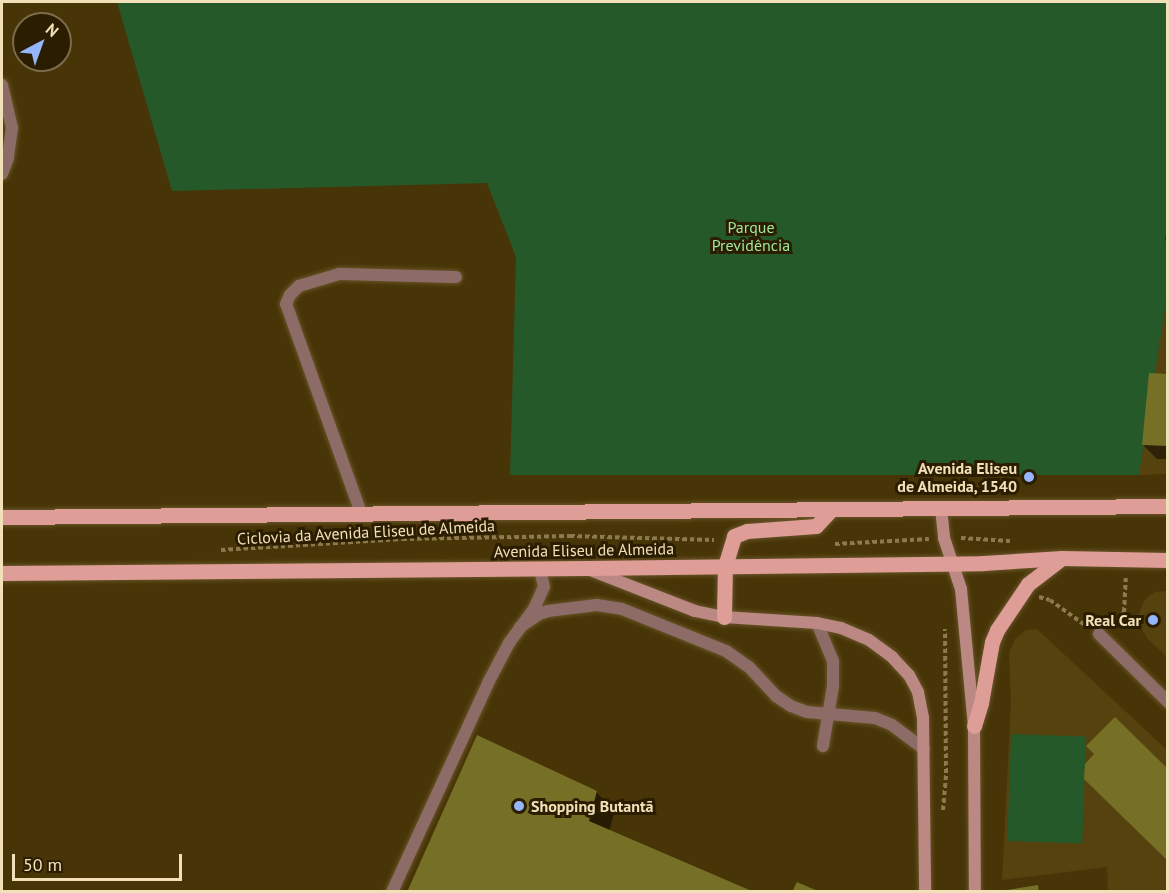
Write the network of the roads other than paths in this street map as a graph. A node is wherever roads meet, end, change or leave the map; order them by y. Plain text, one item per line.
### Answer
1 (2, 85) edge
2 (2, 174) edge
3 (456, 277) dead end
4 (1167, 506) edge
5 (941, 508) junction
6 (831, 510) junction
7 (361, 513) junction
8 (2, 517) edge
9 (1062, 558) junction
10 (1167, 560) edge
11 (952, 562) junction
12 (724, 566) junction
13 (586, 568) junction
14 (540, 569) junction
15 (2, 573) edge
16 (724, 617) junction
17 (817, 623) junction
18 (520, 627) junction
19 (1099, 634) road end
20 (1167, 702) edge
21 (828, 713) junction
22 (974, 726) junction
23 (823, 746) dead end
24 (924, 749) junction
25 (392, 891) edge
26 (925, 891) edge
27 (975, 891) edge

1 - 2 street
3 - 7 street
4 - 5 main road
5 - 6 main road
5 - 11 main road
6 - 7 main road
6 - 12 main road
7 - 8 main road
9 - 10 main road, Avenida Eliseu de Almeida
9 - 11 main road, Avenida Eliseu de Almeida
9 - 22 main road
11 - 12 main road, Avenida Eliseu de Almeida
11 - 22 main road
12 - 13 main road, Avenida Eliseu de Almeida
12 - 16 main road
13 - 14 main road, Avenida Eliseu de Almeida
13 - 16 main road
14 - 15 main road, Avenida Eliseu de Almeida
14 - 18 street
16 - 17 main road
17 - 21 street
17 - 24 main road
18 - 21 street
18 - 25 street
19 - 20 street
21 - 23 street
21 - 24 street
22 - 27 main road
24 - 26 main road

